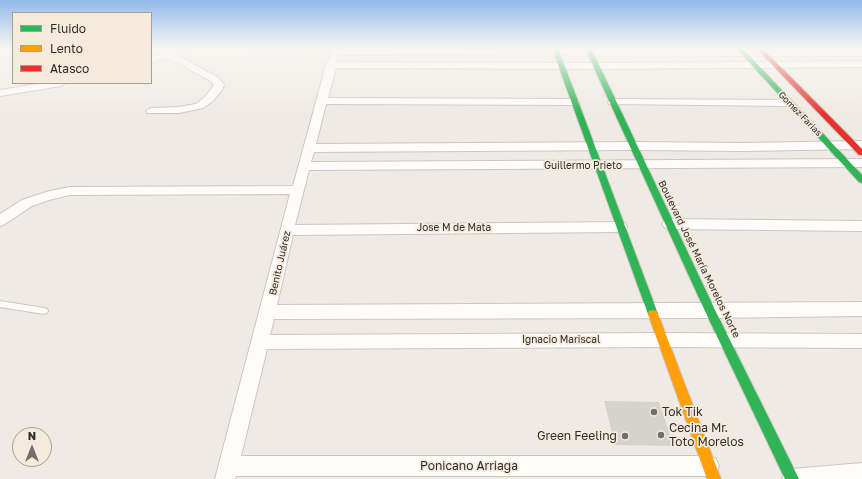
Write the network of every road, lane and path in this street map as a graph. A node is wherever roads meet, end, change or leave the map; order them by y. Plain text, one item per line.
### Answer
1 (199, 70) edge
2 (330, 70) edge
3 (564, 70) edge
4 (599, 70) edge
5 (759, 70) edge
6 (781, 70) edge
7 (55, 84) edge
8 (0, 93) edge
9 (322, 101) junction
10 (575, 102) junction
11 (613, 102) junction
12 (789, 103) junction
13 (151, 111) dead end
14 (633, 146) junction
15 (831, 146) junction
16 (591, 147) junction
17 (309, 148) junction
18 (859, 148) edge
19 (846, 163) junction
20 (862, 163) edge
21 (641, 165) junction
22 (304, 166) junction
23 (598, 166) junction
24 (862, 180) edge
25 (298, 190) junction
26 (0, 221) edge
27 (670, 224) junction
28 (862, 226) edge
29 (620, 227) junction
30 (287, 230) junction
31 (0, 304) edge
32 (862, 309) edge
33 (651, 310) junction
34 (44, 311) dead end
35 (710, 311) junction
36 (268, 312) junction
37 (663, 340) junction
38 (725, 340) junction
39 (862, 341) edge
40 (261, 342) junction
41 (712, 472) edge
42 (226, 473) edge
43 (862, 473) edge
44 (792, 479) edge

1 - 13 street
2 - 9 street, Benito Juárez
3 - 10 main road
4 - 11 main road, Boulevard José María Morelos Norte
5 - 12 main road, Gomez Farias
6 - 18 main road, Gomez Farias
7 - 8 street
9 - 10 street
9 - 17 street, Benito Juárez
10 - 16 main road
11 - 12 street
11 - 14 main road, Boulevard José María Morelos Norte
12 - 15 main road, Gomez Farias
14 - 15 street, Guillermo Prieto
14 - 16 street, Guillermo Prieto
14 - 21 main road, Boulevard José María Morelos Norte
15 - 18 street, Guillermo Prieto
15 - 19 main road, Gomez Farias
16 - 17 street, Guillermo Prieto
16 - 23 main road
17 - 22 street, Benito Juárez
19 - 20 street, Guillermo Prieto
19 - 21 street, Guillermo Prieto
19 - 24 main road, Gomez Farias
21 - 23 street, Guillermo Prieto
21 - 27 main road, Boulevard José María Morelos Norte
22 - 23 street, Guillermo Prieto
22 - 25 street, Benito Juárez
23 - 29 main road
25 - 26 street
25 - 30 street, Benito Juárez
27 - 28 street
27 - 35 main road, Boulevard José María Morelos Norte
29 - 30 street, Jose M de Mata
29 - 33 main road
30 - 36 street, Benito Juárez
31 - 34 lane
32 - 35 street
33 - 35 street
33 - 36 street
33 - 37 main road
35 - 38 main road, Boulevard José María Morelos Norte
36 - 40 street, Benito Juárez
37 - 38 street, Ignacio Mariscal
37 - 40 street, Ignacio Mariscal
37 - 41 main road
38 - 39 street, Ignacio Mariscal
38 - 44 main road, Boulevard José María Morelos Norte
40 - 42 street, Benito Juárez
41 - 42 street, Ponicano Arriaga
43 - 44 street

